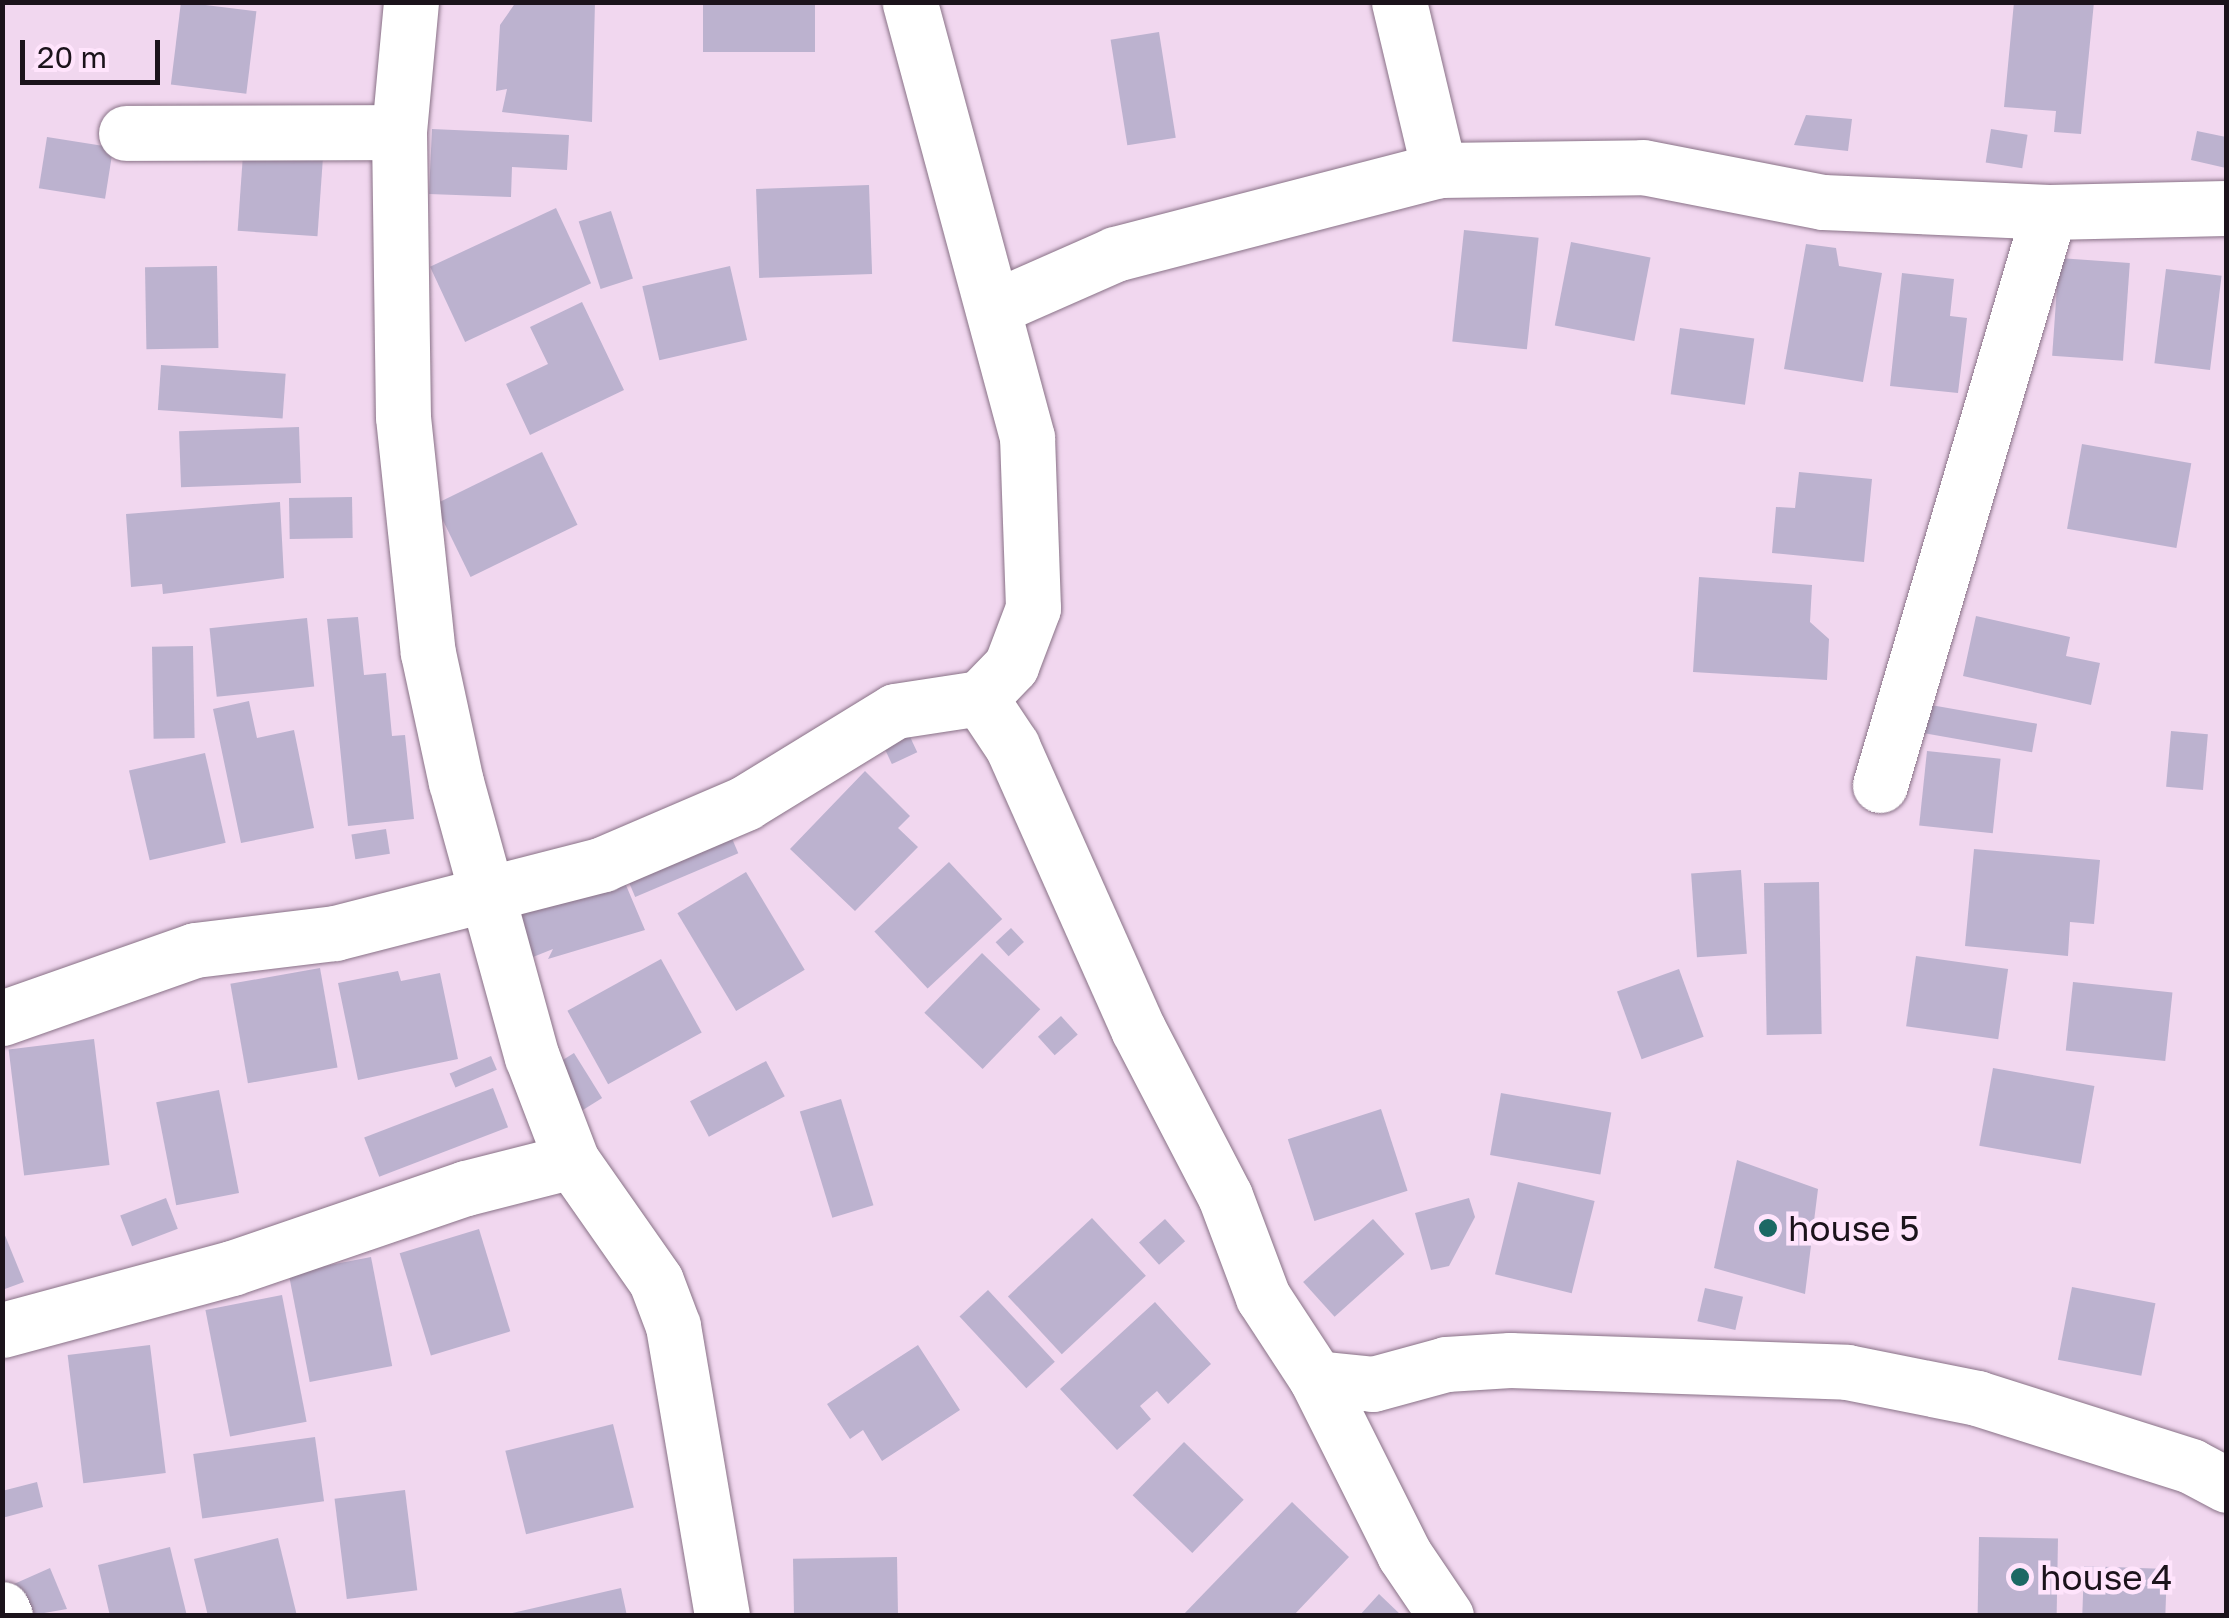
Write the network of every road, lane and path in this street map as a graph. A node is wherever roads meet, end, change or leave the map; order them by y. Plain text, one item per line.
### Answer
1 (411, 2) edge
2 (910, 2) edge
3 (1399, 2) edge
4 (399, 132) junction
5 (126, 133) dead end
6 (1439, 170) junction
7 (2226, 208) edge
8 (2048, 212) junction
9 (995, 307) junction
10 (980, 698) junction
11 (1880, 786) dead end
12 (486, 897) junction
13 (2, 1018) edge
14 (572, 1160) junction
15 (2, 1330) edge
16 (1316, 1378) junction
17 (2215, 1462) edge
18 (722, 1616) edge
19 (1446, 1616) edge

1 - 4 street
2 - 9 street
3 - 6 street
4 - 5 street
4 - 12 street
6 - 8 street
6 - 9 street
7 - 8 street
8 - 11 street
9 - 10 street
10 - 12 street
10 - 16 street
12 - 13 street
12 - 14 street
14 - 15 street
14 - 18 street
16 - 17 street
16 - 19 street

